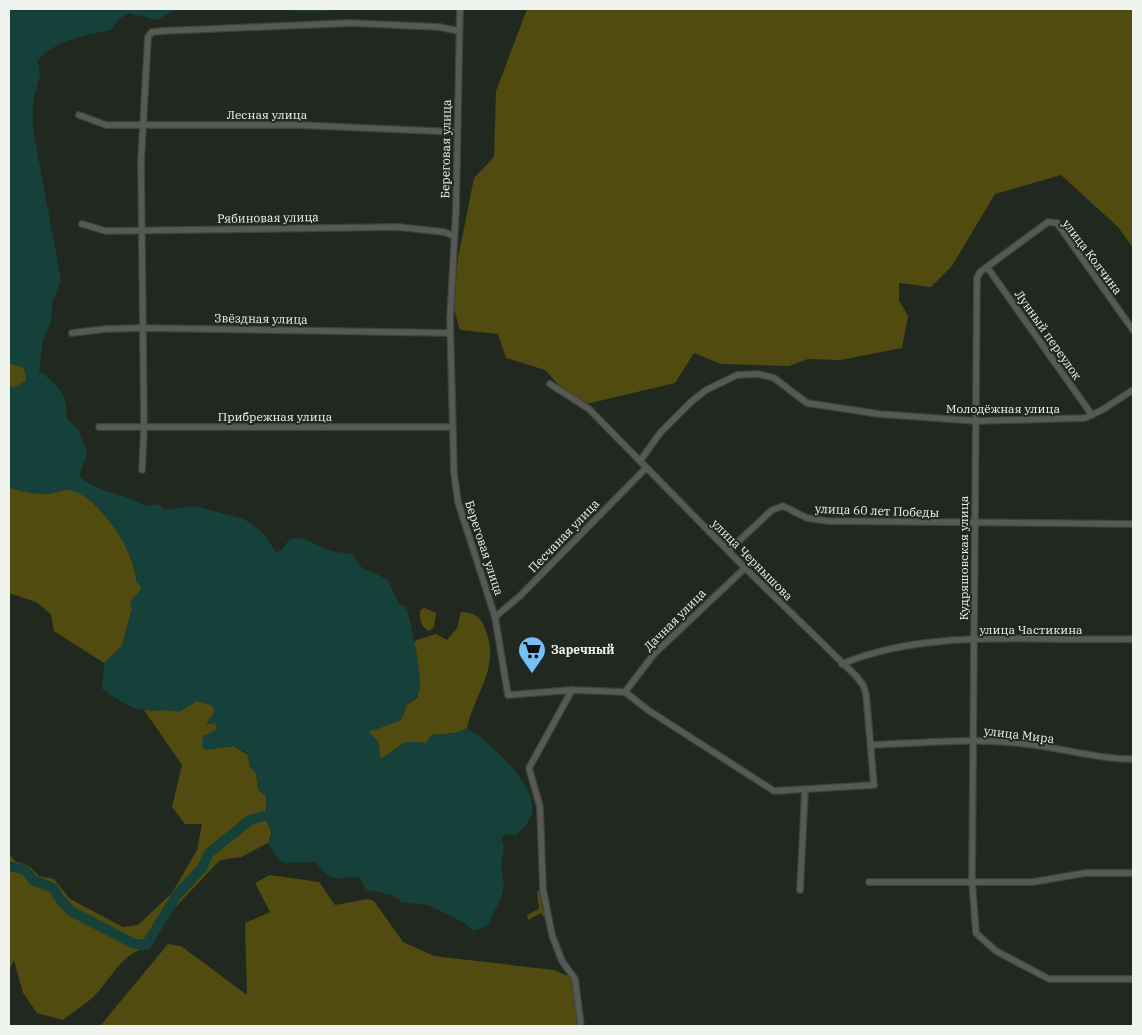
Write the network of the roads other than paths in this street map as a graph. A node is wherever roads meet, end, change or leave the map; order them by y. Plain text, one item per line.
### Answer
1 (460, 9) edge
2 (459, 31) junction
3 (79, 115) dead end
4 (144, 125) junction
5 (456, 132) junction
6 (1051, 221) joint
7 (82, 224) dead end
8 (143, 229) junction
9 (454, 236) junction
10 (987, 267) junction
11 (142, 328) junction
12 (1133, 330) edge
13 (72, 333) dead end
14 (450, 333) junction
15 (550, 384) dead end
16 (1133, 390) edge
17 (1092, 415) junction
18 (976, 421) junction
19 (99, 427) dead end
20 (144, 427) junction
21 (451, 427) junction
22 (640, 462) junction
23 (646, 468) junction
24 (142, 470) dead end
25 (973, 524) junction
26 (1133, 524) edge
27 (729, 550) junction
28 (744, 568) junction
29 (495, 617) junction
30 (1133, 639) edge
31 (974, 640) junction
32 (842, 664) junction
33 (572, 690) junction
34 (626, 692) junction
35 (973, 740) junction
36 (872, 745) junction
37 (1133, 759) edge
38 (805, 790) junction
39 (1133, 873) edge
40 (972, 881) junction
41 (869, 882) dead end
42 (800, 890) dead end
43 (1133, 979) edge
44 (581, 1026) edge

1 - 2 street, Береговая улица
2 - 4 street
2 - 5 street, Береговая улица
3 - 4 street, Лесная улица
4 - 5 street, Лесная улица
4 - 8 street
5 - 9 street, Береговая улица
6 - 10 street, Кудряшовская улица
6 - 12 street, улица Колчина
7 - 8 street, Рябиновая улица
8 - 9 street, Рябиновая улица
8 - 11 street
9 - 14 street, Береговая улица
10 - 17 street, Лунный переулок
10 - 18 street, Кудряшовская улица
11 - 13 street, Звёздная улица
11 - 14 street, Звёздная улица
11 - 20 street
14 - 21 street, Береговая улица
15 - 22 street, улица Чернышова
16 - 17 street, Молодёжная улица
17 - 18 street, Молодёжная улица
18 - 22 street, Молодёжная улица
18 - 25 street, Кудряшовская улица
19 - 20 street, Прибрежная улица
20 - 21 street, Прибрежная улица
20 - 24 street
21 - 29 street, Береговая улица
22 - 23 street, улица Чернышова
23 - 27 street, улица Чернышова
23 - 29 street, Песчаная улица
25 - 26 street, улица 60 лет Победы
25 - 27 street, улица 60 лет Победы
25 - 31 street, Кудряшовская улица
27 - 28 street, улица Чернышова
28 - 32 street, улица Чернышова
28 - 34 street, Дачная улица
29 - 33 street, Береговая улица
30 - 31 street, улица Частикина
31 - 32 street, улица Частикина
31 - 35 street, Кудряшовская улица
32 - 36 street, улица Чернышова
33 - 34 street, Береговая улица
33 - 44 street
34 - 38 street
35 - 36 street, улица Мира
35 - 37 street, улица Мира
35 - 40 street, Кудряшовская улица
36 - 38 street, улица Чернышова
38 - 42 street
39 - 40 street
40 - 41 street
40 - 43 street, Кудряшовская улица

